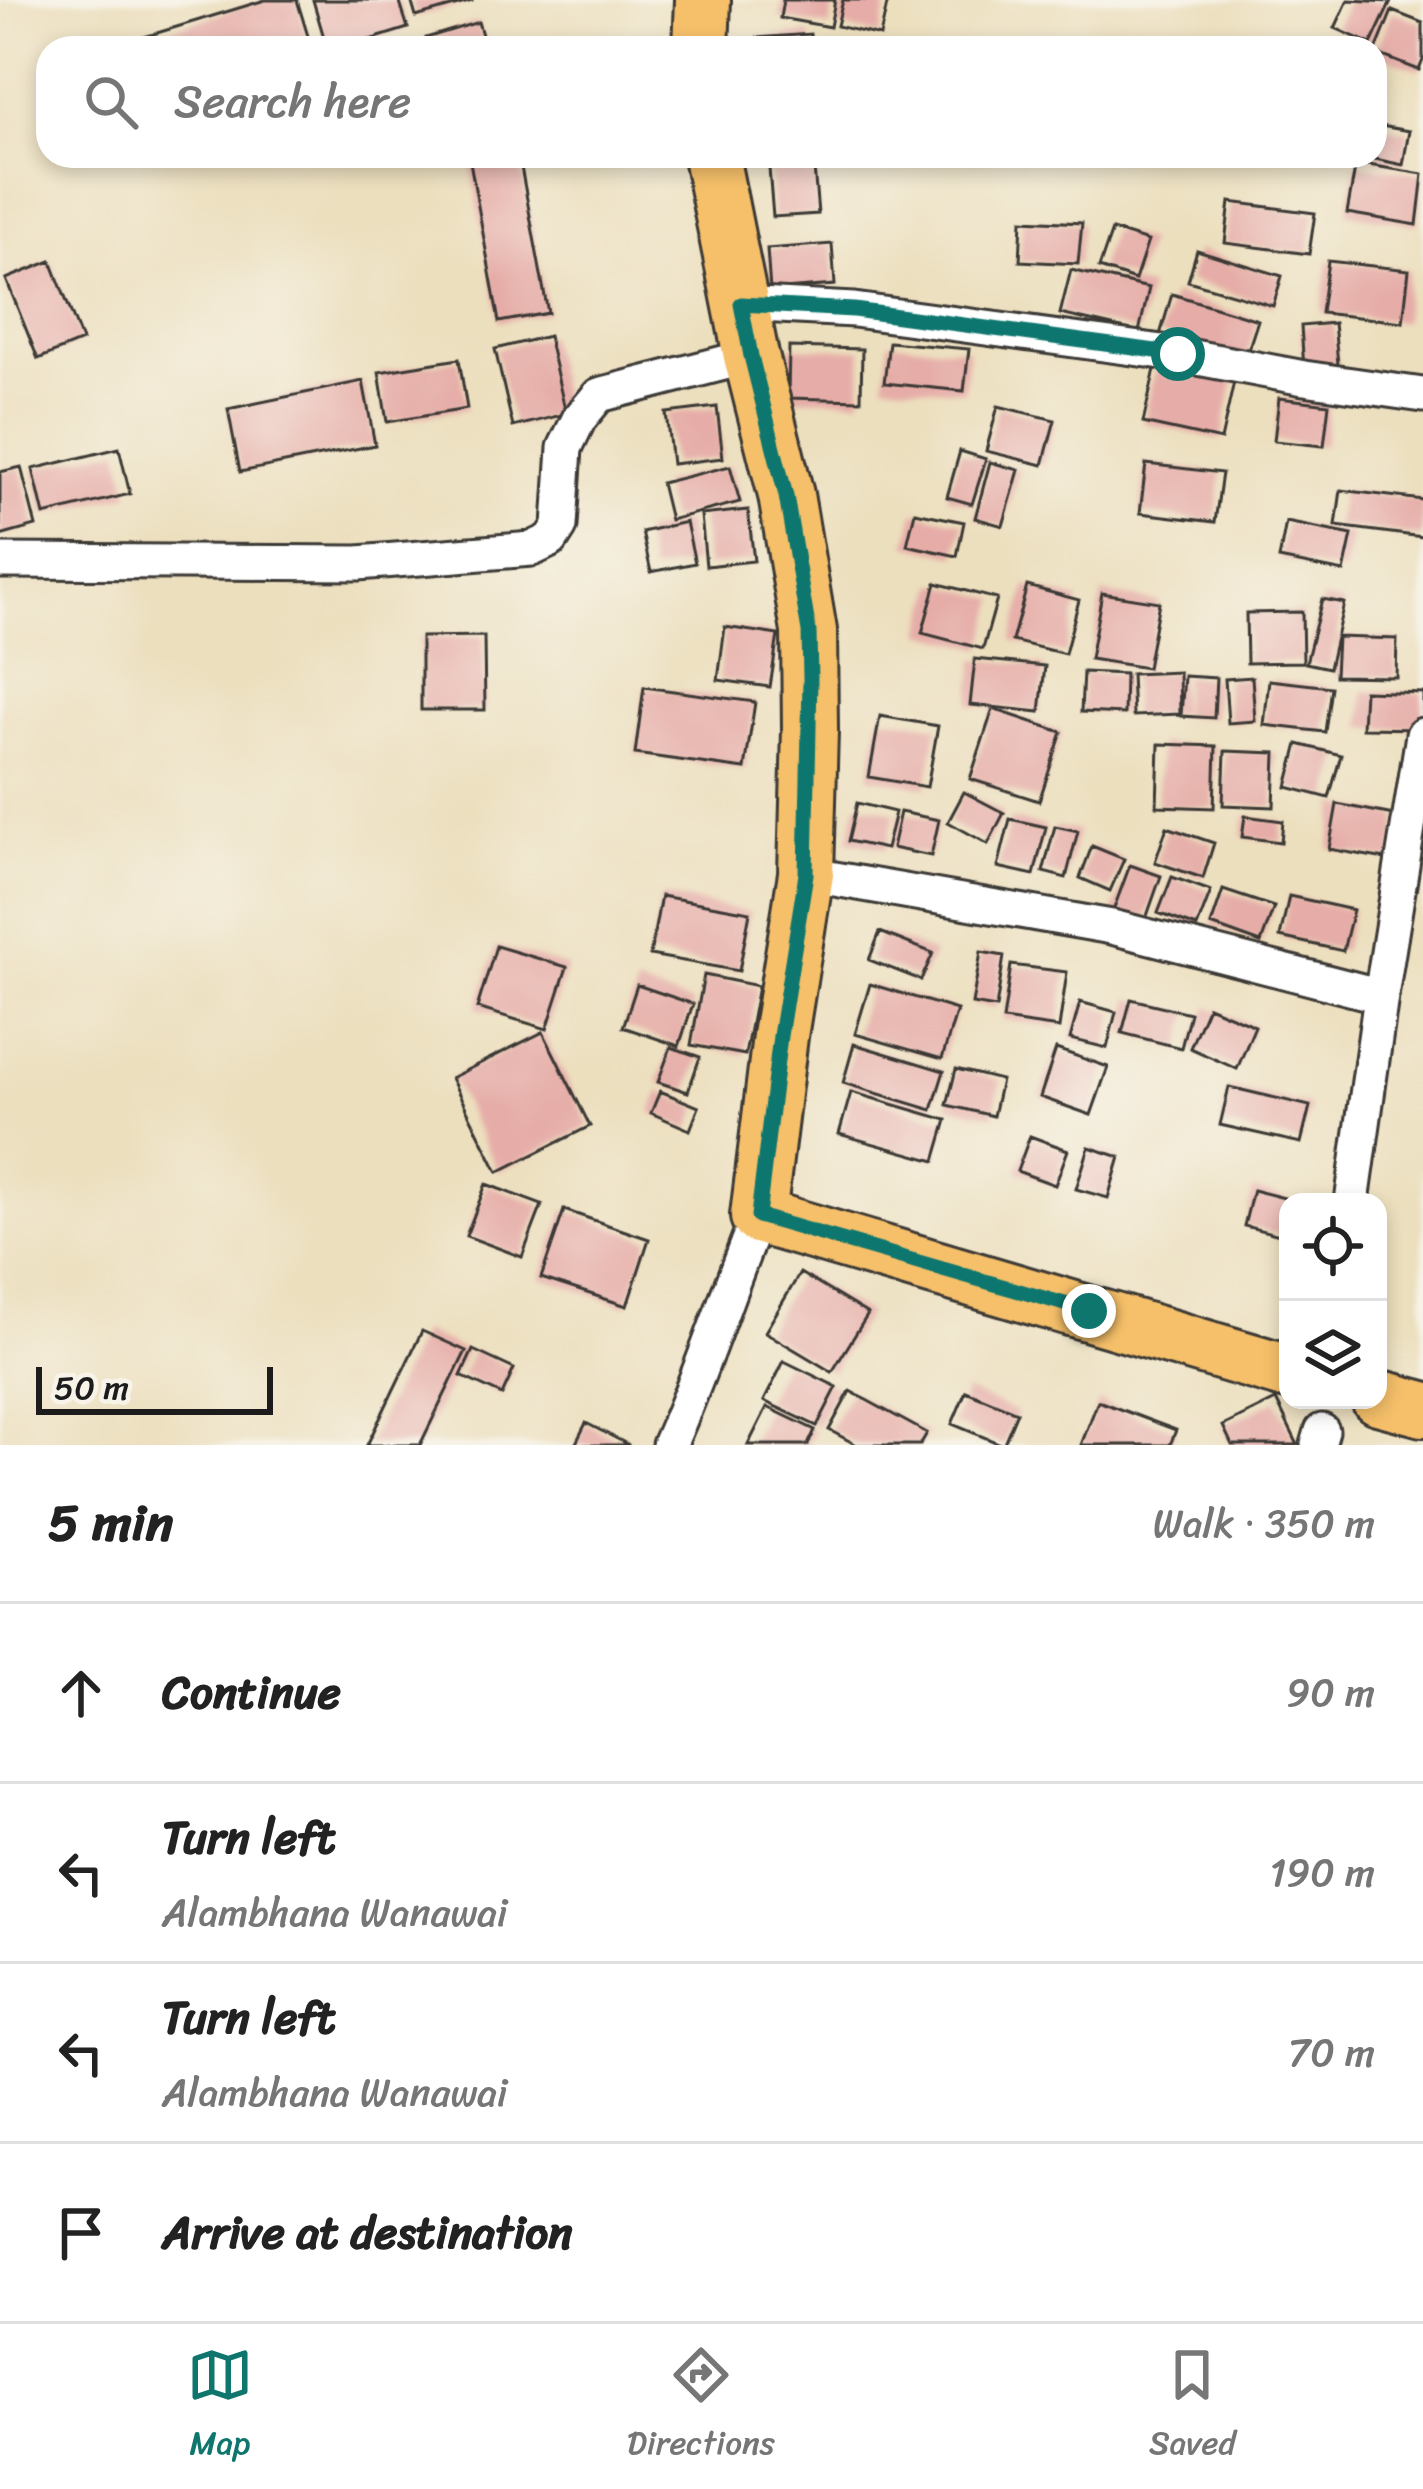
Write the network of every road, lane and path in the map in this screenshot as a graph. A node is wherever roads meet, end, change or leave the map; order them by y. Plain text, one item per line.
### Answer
1 (704, 0) edge
2 (700, 36) edge
3 (713, 168) edge
4 (746, 330) junction
5 (1423, 395) edge
6 (0, 561) edge
7 (1423, 735) edge
8 (806, 874) junction
9 (1381, 996) junction
10 (1353, 1193) edge
11 (758, 1216) junction
12 (1279, 1369) edge
13 (1387, 1399) edge
14 (1423, 1409) edge
15 (670, 1445) edge

1 - 2 main road
3 - 4 main road
4 - 5 street
4 - 6 street
4 - 8 main road
7 - 9 street
8 - 9 street
8 - 11 main road
9 - 10 street
11 - 12 main road
11 - 15 street
13 - 14 main road

